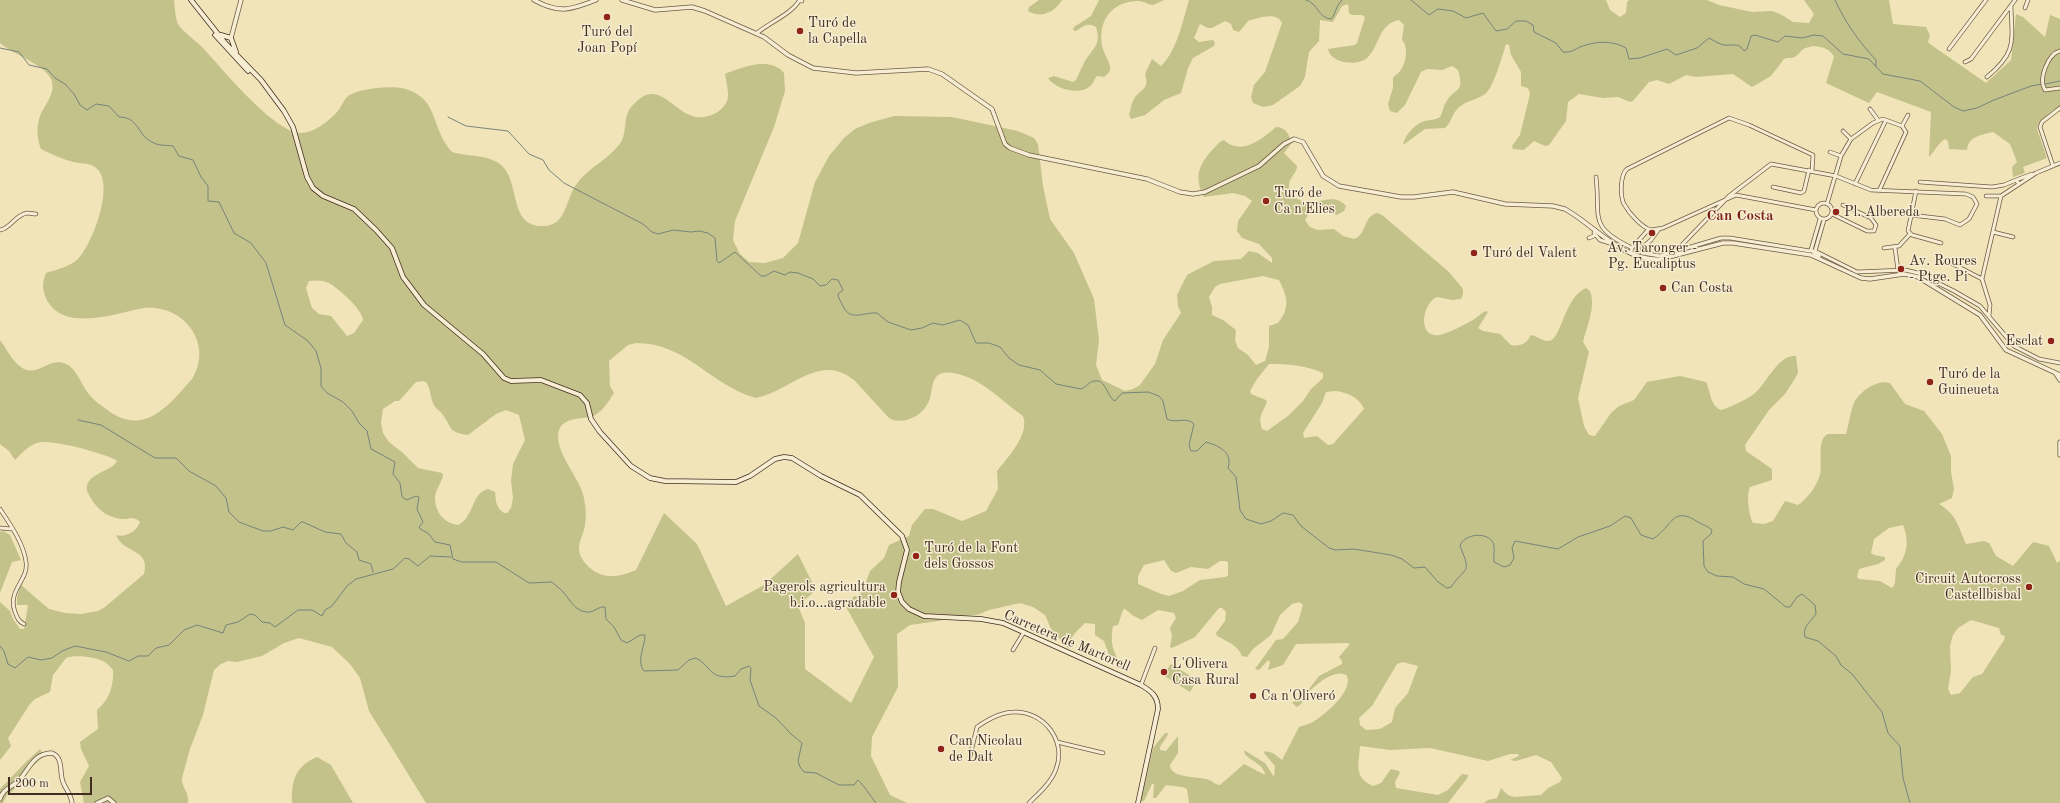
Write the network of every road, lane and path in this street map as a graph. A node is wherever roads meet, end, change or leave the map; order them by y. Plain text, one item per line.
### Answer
1 (189, 0) edge
2 (241, 0) edge
3 (534, 0) edge
4 (596, 0) edge
5 (622, 0) edge
6 (1986, 0) edge
7 (2015, 0) edge
8 (2028, 0) edge
9 (802, 1) edge
10 (2011, 6) junction
11 (2025, 8) dead end
12 (218, 33) junction
13 (756, 33) junction
14 (230, 39) junction
15 (220, 40) junction
16 (226, 44) junction
17 (1949, 49) dead end
18 (2060, 51) edge
19 (238, 58) junction
20 (1965, 62) dead end
21 (1987, 77) dead end
22 (2060, 88) edge
23 (2060, 108) edge
24 (1870, 110) dead end
25 (1908, 115) dead end
26 (1878, 120) junction
27 (1886, 120) junction
28 (1902, 126) junction
29 (1843, 131) dead end
30 (1851, 139) junction
31 (1830, 152) dead end
32 (1841, 156) junction
33 (2060, 163) edge
34 (2053, 166) junction
35 (1811, 170) junction
36 (2036, 173) junction
37 (1836, 176) junction
38 (1596, 177) dead end
39 (2016, 180) junction
40 (1920, 182) dead end
41 (1855, 184) junction
42 (2019, 184) junction
43 (1773, 187) dead end
44 (1879, 191) junction
45 (1916, 191) junction
46 (1729, 196) junction
47 (1986, 196) dead end
48 (2001, 196) junction
49 (1827, 204) junction
50 (1844, 205) dead end
51 (1816, 210) junction
52 (36, 214) dead end
53 (1832, 214) junction
54 (1911, 215) junction
55 (1820, 219) junction
56 (1824, 220) junction
57 (1595, 229) junction
58 (1659, 229) junction
59 (0, 230) edge
60 (1648, 230) junction
61 (1993, 232) junction
62 (1910, 234) junction
63 (1596, 235) junction
64 (2014, 237) dead end
65 (1589, 238) dead end
66 (1686, 241) junction
67 (1637, 242) junction
68 (1941, 243) dead end
69 (1615, 245) junction
70 (1643, 246) junction
71 (1689, 248) junction
72 (1884, 248) dead end
73 (1896, 248) junction
74 (1631, 250) junction
75 (1676, 251) junction
76 (1812, 252) junction
77 (1953, 264) dead end
78 (1899, 272) junction
79 (1982, 279) junction
80 (1989, 316) junction
81 (2060, 363) edge
82 (2058, 375) edge
83 (2060, 380) edge
84 (2060, 442) edge
85 (2060, 455) edge
86 (0, 509) edge
87 (7, 519) junction
88 (4, 527) junction
89 (0, 528) edge
90 (12, 529) junction
91 (24, 624) dead end
92 (1024, 632) junction
93 (1155, 648) dead end
94 (1013, 650) dead end
95 (1141, 685) junction
96 (1057, 742) junction
97 (1103, 753) dead end
98 (970, 756) dead end
99 (0, 799) edge
100 (72, 803) edge
101 (97, 803) edge
102 (114, 803) edge
103 (1029, 803) edge
104 (1138, 803) edge

1 - 12 main road
1 - 15 main road
2 - 14 street
3 - 4 street
5 - 13 street
6 - 17 street
7 - 10 street
8 - 11 street
9 - 13 street
10 - 20 street
10 - 21 street
12 - 14 main road
12 - 16 main road
13 - 57 street
14 - 16 main road
14 - 19 main road
15 - 16 main road
15 - 19 main road
16 - 19 main road
18 - 22 street
19 - 92 main road, Carretera de Martorell
23 - 34 street
24 - 26 street
25 - 28 street
26 - 27 street
26 - 30 street
27 - 28 street
27 - 41 street
28 - 44 street
29 - 30 street
30 - 32 street
31 - 32 street
32 - 37 street
33 - 34 street
34 - 36 street
35 - 37 street
35 - 43 street
35 - 46 street
35 - 60 street
36 - 39 street
36 - 42 street
37 - 41 street
37 - 49 street
38 - 74 street
39 - 40 street
39 - 42 street
41 - 44 street
42 - 48 street
44 - 45 street
45 - 54 street
45 - 54 street
46 - 51 street
46 - 58 street
46 - 66 street
47 - 48 street
48 - 61 street
49 - 51 street
49 - 53 street
50 - 53 street
51 - 55 street
52 - 59 street
53 - 56 street
54 - 62 street
55 - 56 street
55 - 76 street
56 - 76 street
57 - 63 street
57 - 69 street
58 - 60 street
58 - 70 street
60 - 67 street
61 - 64 street
61 - 79 street
62 - 68 street
62 - 73 street
63 - 65 street
63 - 69 street
66 - 71 street
66 - 75 street
67 - 70 street
67 - 74 street
69 - 74 street
70 - 75 street
71 - 75 street
71 - 76 street
72 - 73 street
73 - 78 street
74 - 76 street
76 - 78 street
76 - 78 street
77 - 79 street
78 - 80 street
78 - 82 street
79 - 80 street
80 - 81 street
82 - 83 street
84 - 85 street
86 - 87 street
87 - 88 street
87 - 90 street
88 - 89 street
88 - 90 street
90 - 91 street
92 - 94 street
92 - 95 main road, Carretera de Martorell
93 - 95 street
95 - 104 main road, Carretera de Martorell
96 - 97 street
96 - 98 street
96 - 103 street
99 - 100 street
101 - 102 street

